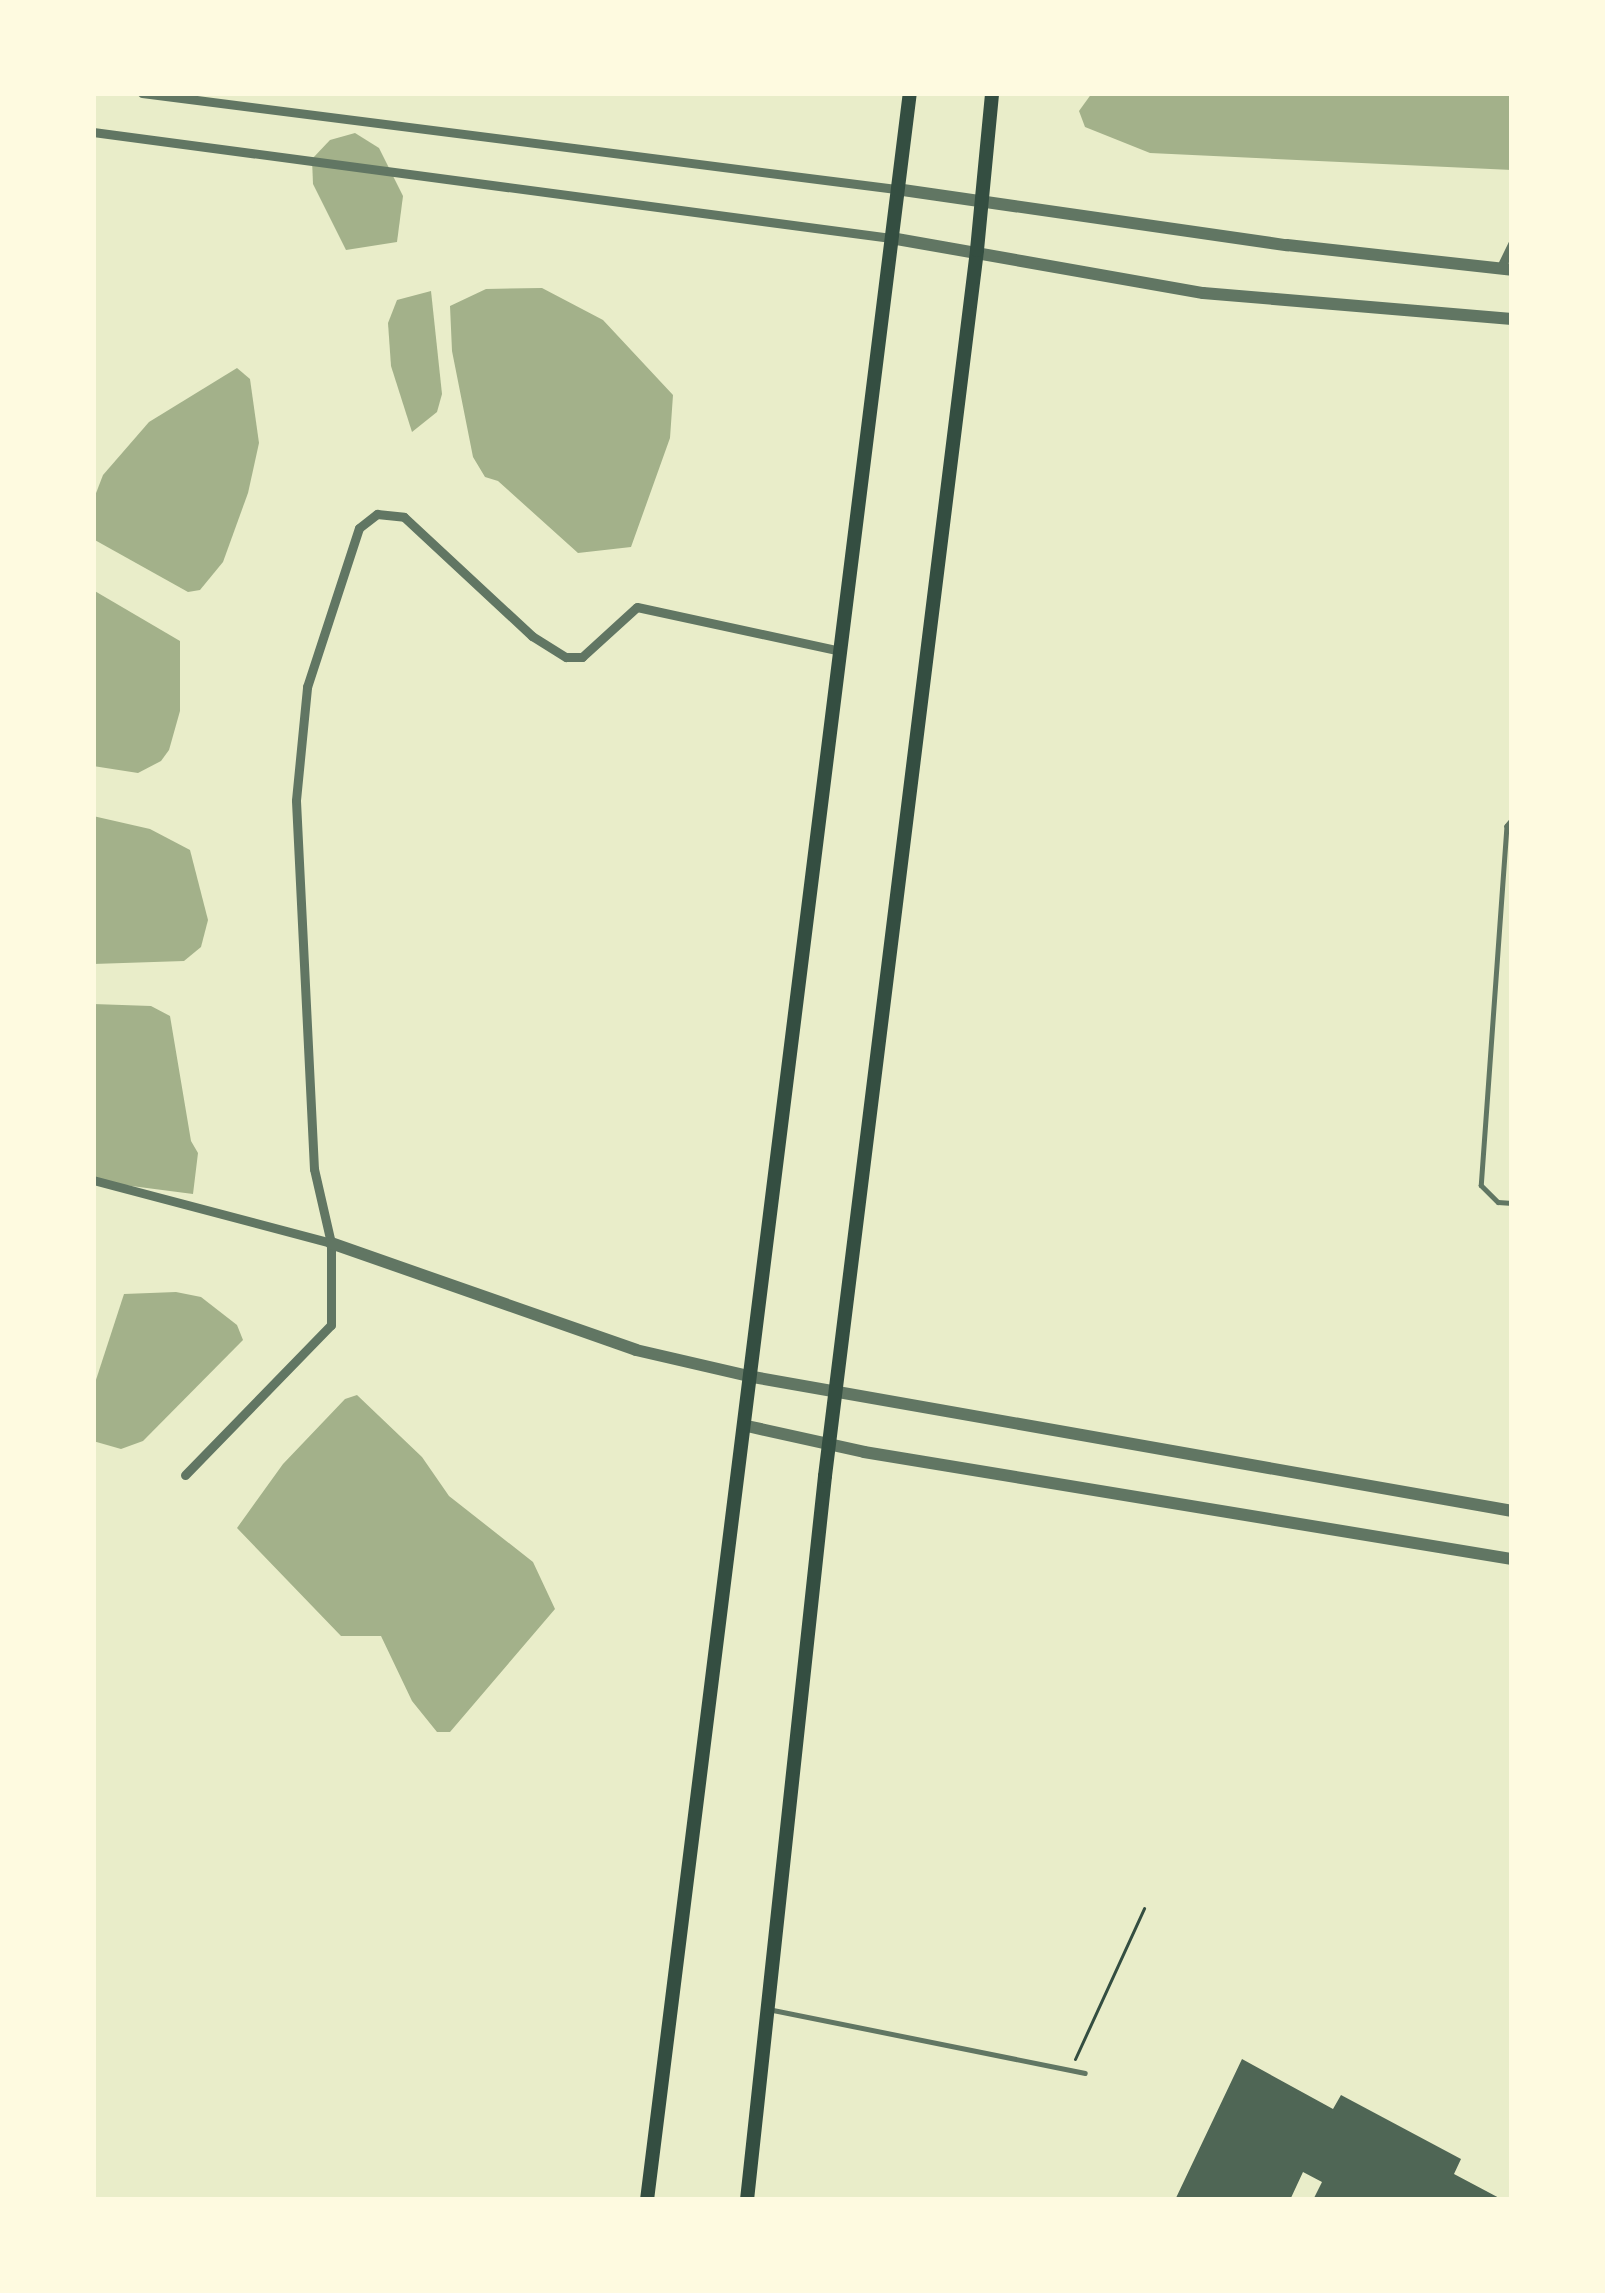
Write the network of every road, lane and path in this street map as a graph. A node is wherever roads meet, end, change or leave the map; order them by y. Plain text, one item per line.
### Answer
1 (142, 93) edge
2 (910, 93) edge
3 (992, 93) edge
4 (93, 132) edge
5 (896, 189) junction
6 (982, 201) junction
7 (891, 238) junction
8 (1512, 244) edge
9 (977, 250) junction
10 (1506, 269) edge
11 (1512, 319) edge
12 (841, 651) junction
13 (1512, 820) edge
14 (93, 1180) edge
15 (1512, 1203) edge
16 (331, 1243) junction
17 (753, 1378) junction
18 (836, 1392) junction
19 (747, 1426) junction
20 (829, 1445) junction
21 (184, 1475) dead end
22 (1512, 1511) edge
23 (1512, 1559) edge
24 (1144, 1908) dead end
25 (767, 2009) junction
26 (1070, 2070) junction
27 (1085, 2073) dead end
28 (647, 2200) edge
29 (746, 2200) edge

1 - 5 street
2 - 5 main road
3 - 6 main road
4 - 7 street
5 - 6 street
5 - 7 main road
6 - 9 main road
6 - 10 street
7 - 9 street
7 - 12 main road
8 - 10 street
9 - 11 street
9 - 18 main road
12 - 16 street
12 - 17 main road
13 - 15 lane
14 - 16 street
16 - 17 street
16 - 21 street
17 - 18 street
17 - 19 main road
18 - 20 main road
18 - 22 street
19 - 20 street
19 - 28 main road
20 - 23 street
20 - 25 main road
24 - 26 path
25 - 26 lane
25 - 29 main road
26 - 27 lane

